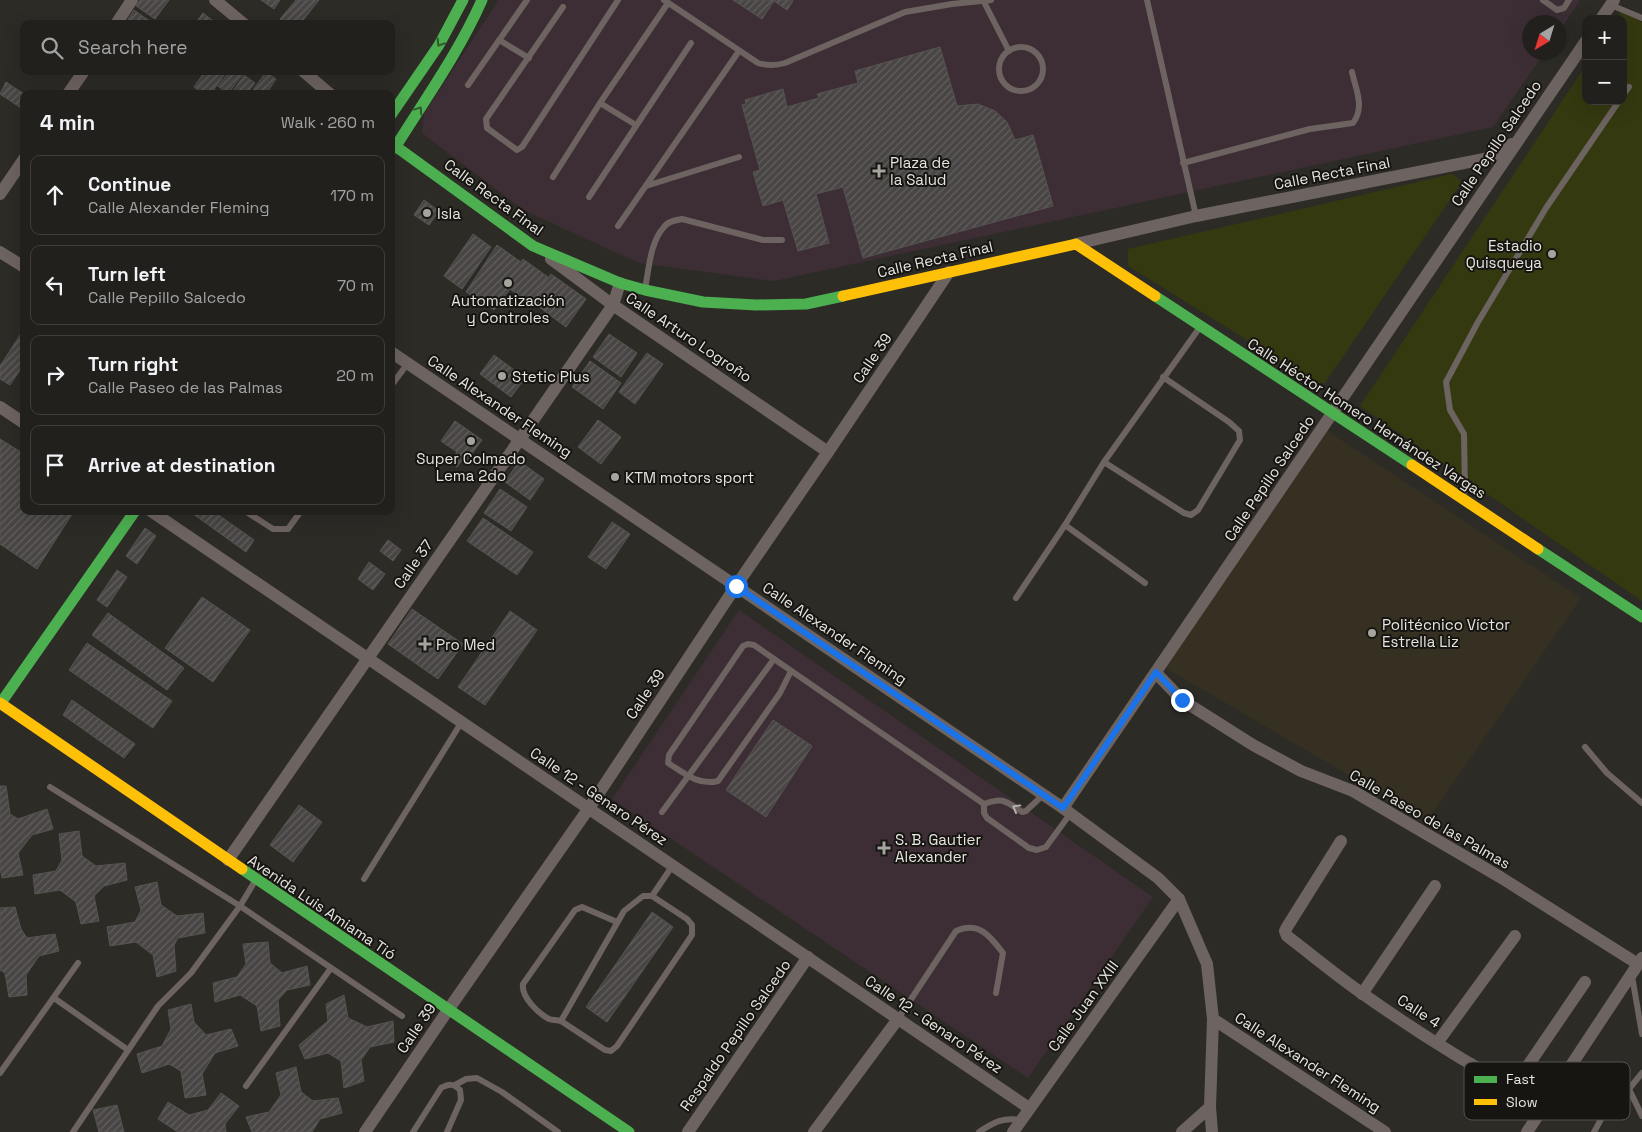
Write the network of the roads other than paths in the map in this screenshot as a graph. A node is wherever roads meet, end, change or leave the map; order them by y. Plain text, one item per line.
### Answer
1 (132, 0) edge
2 (215, 0) edge
3 (463, 0) edge
4 (482, 0) edge
5 (527, 0) edge
6 (618, 0) edge
7 (1146, 0) edge
8 (1543, 0) edge
9 (1569, 0) edge
10 (988, 1) edge
11 (666, 2) edge
12 (1612, 2) edge
13 (563, 7) dead end
14 (1604, 15) edge
15 (1642, 18) edge
16 (119, 20) edge
17 (239, 20) edge
18 (499, 40) junction
19 (691, 42) dead end
20 (1582, 47) edge
21 (739, 51) junction
22 (1009, 51) junction
23 (529, 58) junction
24 (1352, 72) dead end
25 (81, 75) edge
26 (308, 75) edge
27 (468, 85) dead end
28 (1629, 87) dead end
29 (71, 90) edge
30 (325, 90) edge
31 (1627, 90) edge
32 (600, 103) junction
33 (1616, 105) edge
34 (395, 109) edge
35 (636, 125) junction
36 (1517, 141) junction
37 (395, 143) edge
38 (395, 147) edge
39 (739, 157) dead end
40 (1183, 163) junction
41 (20, 167) edge
42 (553, 177) dead end
43 (646, 186) junction
44 (0, 194) edge
45 (589, 197) dead end
46 (1196, 216) junction
47 (618, 226) dead end
48 (782, 240) dead end
49 (1076, 244) junction
50 (534, 246) junction
51 (0, 252) edge
52 (20, 264) edge
53 (949, 272) junction
54 (620, 283) junction
55 (645, 290) junction
56 (613, 305) junction
57 (1200, 326) junction
58 (395, 355) edge
59 (408, 364) junction
60 (1163, 377) junction
61 (395, 381) edge
62 (0, 407) edge
63 (1332, 414) junction
64 (20, 420) edge
65 (519, 439) junction
66 (828, 452) junction
67 (1104, 462) junction
68 (1461, 498) junction
69 (132, 515) edge
70 (157, 515) edge
71 (251, 515) edge
72 (298, 515) edge
73 (1065, 525) junction
74 (1145, 583) dead end
75 (736, 586) junction
76 (1016, 598) dead end
77 (1642, 617) edge
78 (368, 657) junction
79 (774, 659) junction
80 (791, 671) junction
81 (1156, 672) junction
82 (0, 703) edge
83 (461, 723) junction
84 (1585, 747) dead end
85 (688, 777) junction
86 (50, 787) dead end
87 (1043, 795) junction
88 (1642, 803) edge
89 (984, 804) junction
90 (589, 808) junction
91 (1066, 811) junction
92 (662, 812) dead end
93 (1341, 841) dead end
94 (228, 860) junction
95 (673, 865) junction
96 (256, 879) junction
97 (364, 879) dead end
98 (1435, 886) dead end
99 (652, 896) junction
100 (1179, 899) junction
101 (240, 906) junction
102 (617, 922) junction
103 (1515, 936) dead end
104 (808, 957) junction
105 (78, 963) dead end
106 (331, 968) junction
107 (1638, 969) edge
108 (1585, 982) dead end
109 (996, 993) dead end
110 (1362, 994) junction
111 (54, 998) junction
112 (448, 1010) junction
113 (402, 1016) dead end
114 (898, 1018) junction
115 (1213, 1018) junction
116 (561, 1021) junction
117 (1642, 1034) edge
118 (1436, 1043) junction
119 (128, 1050) junction
120 (1467, 1062) edge
121 (1530, 1062) edge
122 (1574, 1062) edge
123 (1642, 1073) edge
124 (0, 1074) edge
125 (455, 1085) junction
126 (246, 1086) dead end
127 (1630, 1088) edge
128 (1630, 1091) edge
129 (1210, 1107) junction
130 (1029, 1108) junction
131 (1642, 1116) edge
132 (1021, 1120) junction
133 (1535, 1120) edge
134 (1601, 1120) edge
135 (73, 1132) edge
136 (365, 1132) edge
137 (413, 1132) edge
138 (446, 1132) edge
139 (558, 1132) edge
140 (629, 1132) edge
141 (688, 1132) edge
142 (814, 1132) edge
143 (979, 1132) edge
144 (1013, 1132) edge
145 (1182, 1132) edge
146 (1212, 1132) edge
147 (1385, 1132) edge
148 (1527, 1132) edge
149 (1594, 1132) edge

1 - 16 street
2 - 17 street
3 -> 34 street
37 -> 4 street
5 - 18 lane
6 - 23 lane
7 - 40 lane
8 - 9 lane
10 - 21 lane
10 - 22 lane
11 - 21 lane
11 - 32 lane
12 - 14 street
12 - 15 lane
13 - 23 lane
18 - 23 lane
18 - 27 lane
19 - 35 lane
20 - 36 street, Calle Pepillo Salcedo
21 - 43 lane
22 - 22 lane
24 - 40 lane
25 - 29 street
26 - 30 street
28 - 31 lane
32 - 35 lane
32 - 42 lane
33 - 68 lane
35 - 45 lane
36 - 46 street, Calle Recta Final
36 - 63 street, Calle Pepillo Salcedo
38 - 50 street, Calle Recta Final
39 - 43 lane
40 - 46 lane
41 - 44 street
43 - 47 lane
46 - 49 street, Calle Recta Final
48 - 55 lane
49 - 53 street, Calle Recta Final
49 - 57 street, Calle Héctor Homero Hernández Vargas
50 - 54 street, Calle Recta Final
50 - 56 street, Calle Arturo Logroño
51 - 52 street
53 - 55 street, Calle Recta Final
53 - 66 street, Calle 39
54 - 55 street, Calle Recta Final
54 - 56 street, Calle 37
56 - 65 street, Calle 37
56 - 66 street, Calle Arturo Logroño
57 - 60 lane
57 - 63 street, Calle Héctor Homero Hernández Vargas
58 - 59 street, Calle Alexander Fleming
59 - 61 lane
59 - 65 street, Calle Alexander Fleming
60 - 67 lane
60 - 67 lane
62 - 64 street
63 - 68 street, Calle Héctor Homero Hernández Vargas
63 - 81 street, Calle Pepillo Salcedo
65 - 75 street, Calle Alexander Fleming
65 - 78 street, Calle 37
66 - 75 street, Calle 39
67 - 73 lane
68 - 77 street, Calle Héctor Homero Hernández Vargas
69 - 82 street
70 - 78 street, Calle 12 - Genaro Pérez
71 - 72 lane
73 - 74 lane
73 - 76 lane
75 - 87 street, Calle Alexander Fleming
75 - 90 street, Calle 39
78 - 83 street, Calle 12 - Genaro Pérez
78 - 94 street, Calle 37
79 - 80 lane
79 - 85 lane
79 - 85 lane
80 - 85 lane
80 - 89 lane
81 - 91 street, Calle Pepillo Salcedo
81 - 107 street, Calle Paseo de las Palmas
82 - 94 street, Avenida Luis Amiama Tió
83 - 90 street, Calle 12 - Genaro Pérez
83 - 97 lane
84 - 88 lane
85 - 92 lane
86 - 101 lane
87 -> 89 lane
87 - 91 street, Calle Alexander Fleming
89 - 91 lane
90 - 95 street, Calle 12 - Genaro Pérez
90 - 112 street, Calle 39
91 - 100 street, Calle Alexander Fleming
93 - 110 street, Calle 4
94 - 96 street, Avenida Luis Amiama Tió
95 - 99 lane
95 - 104 street, Calle 12 - Genaro Pérez
96 - 101 lane
96 - 112 street, Avenida Luis Amiama Tió
98 - 110 street
99 - 102 lane
99 - 116 lane
100 - 115 street
100 - 130 street, Calle Juan XXIII
101 - 106 lane
101 - 119 lane
102 - 116 lane
102 - 116 lane
103 - 118 street
104 - 114 street, Calle 12 - Genaro Pérez
104 - 141 street, Respaldo Pepillo Salcedo
105 - 111 lane
106 - 113 lane
106 - 126 lane
107 - 117 lane
107 - 122 street
108 - 121 street
109 - 114 lane
110 - 118 street, Calle 4
111 - 119 lane
111 - 124 lane
112 - 136 street, Calle 39
112 - 140 street, Avenida Luis Amiama Tió
114 - 130 street, Calle 12 - Genaro Pérez
114 - 142 street
115 - 129 street
115 - 147 street, Calle Alexander Fleming
118 - 120 street, Calle 4
119 - 135 lane
123 - 127 lane
125 - 137 lane
125 - 138 lane
125 - 139 lane
128 - 131 lane
129 - 145 street
129 - 146 street
130 - 132 street, Calle Juan XXIII
132 - 143 lane
132 - 144 street, Calle Juan XXIII
133 - 148 street
134 - 149 lane

